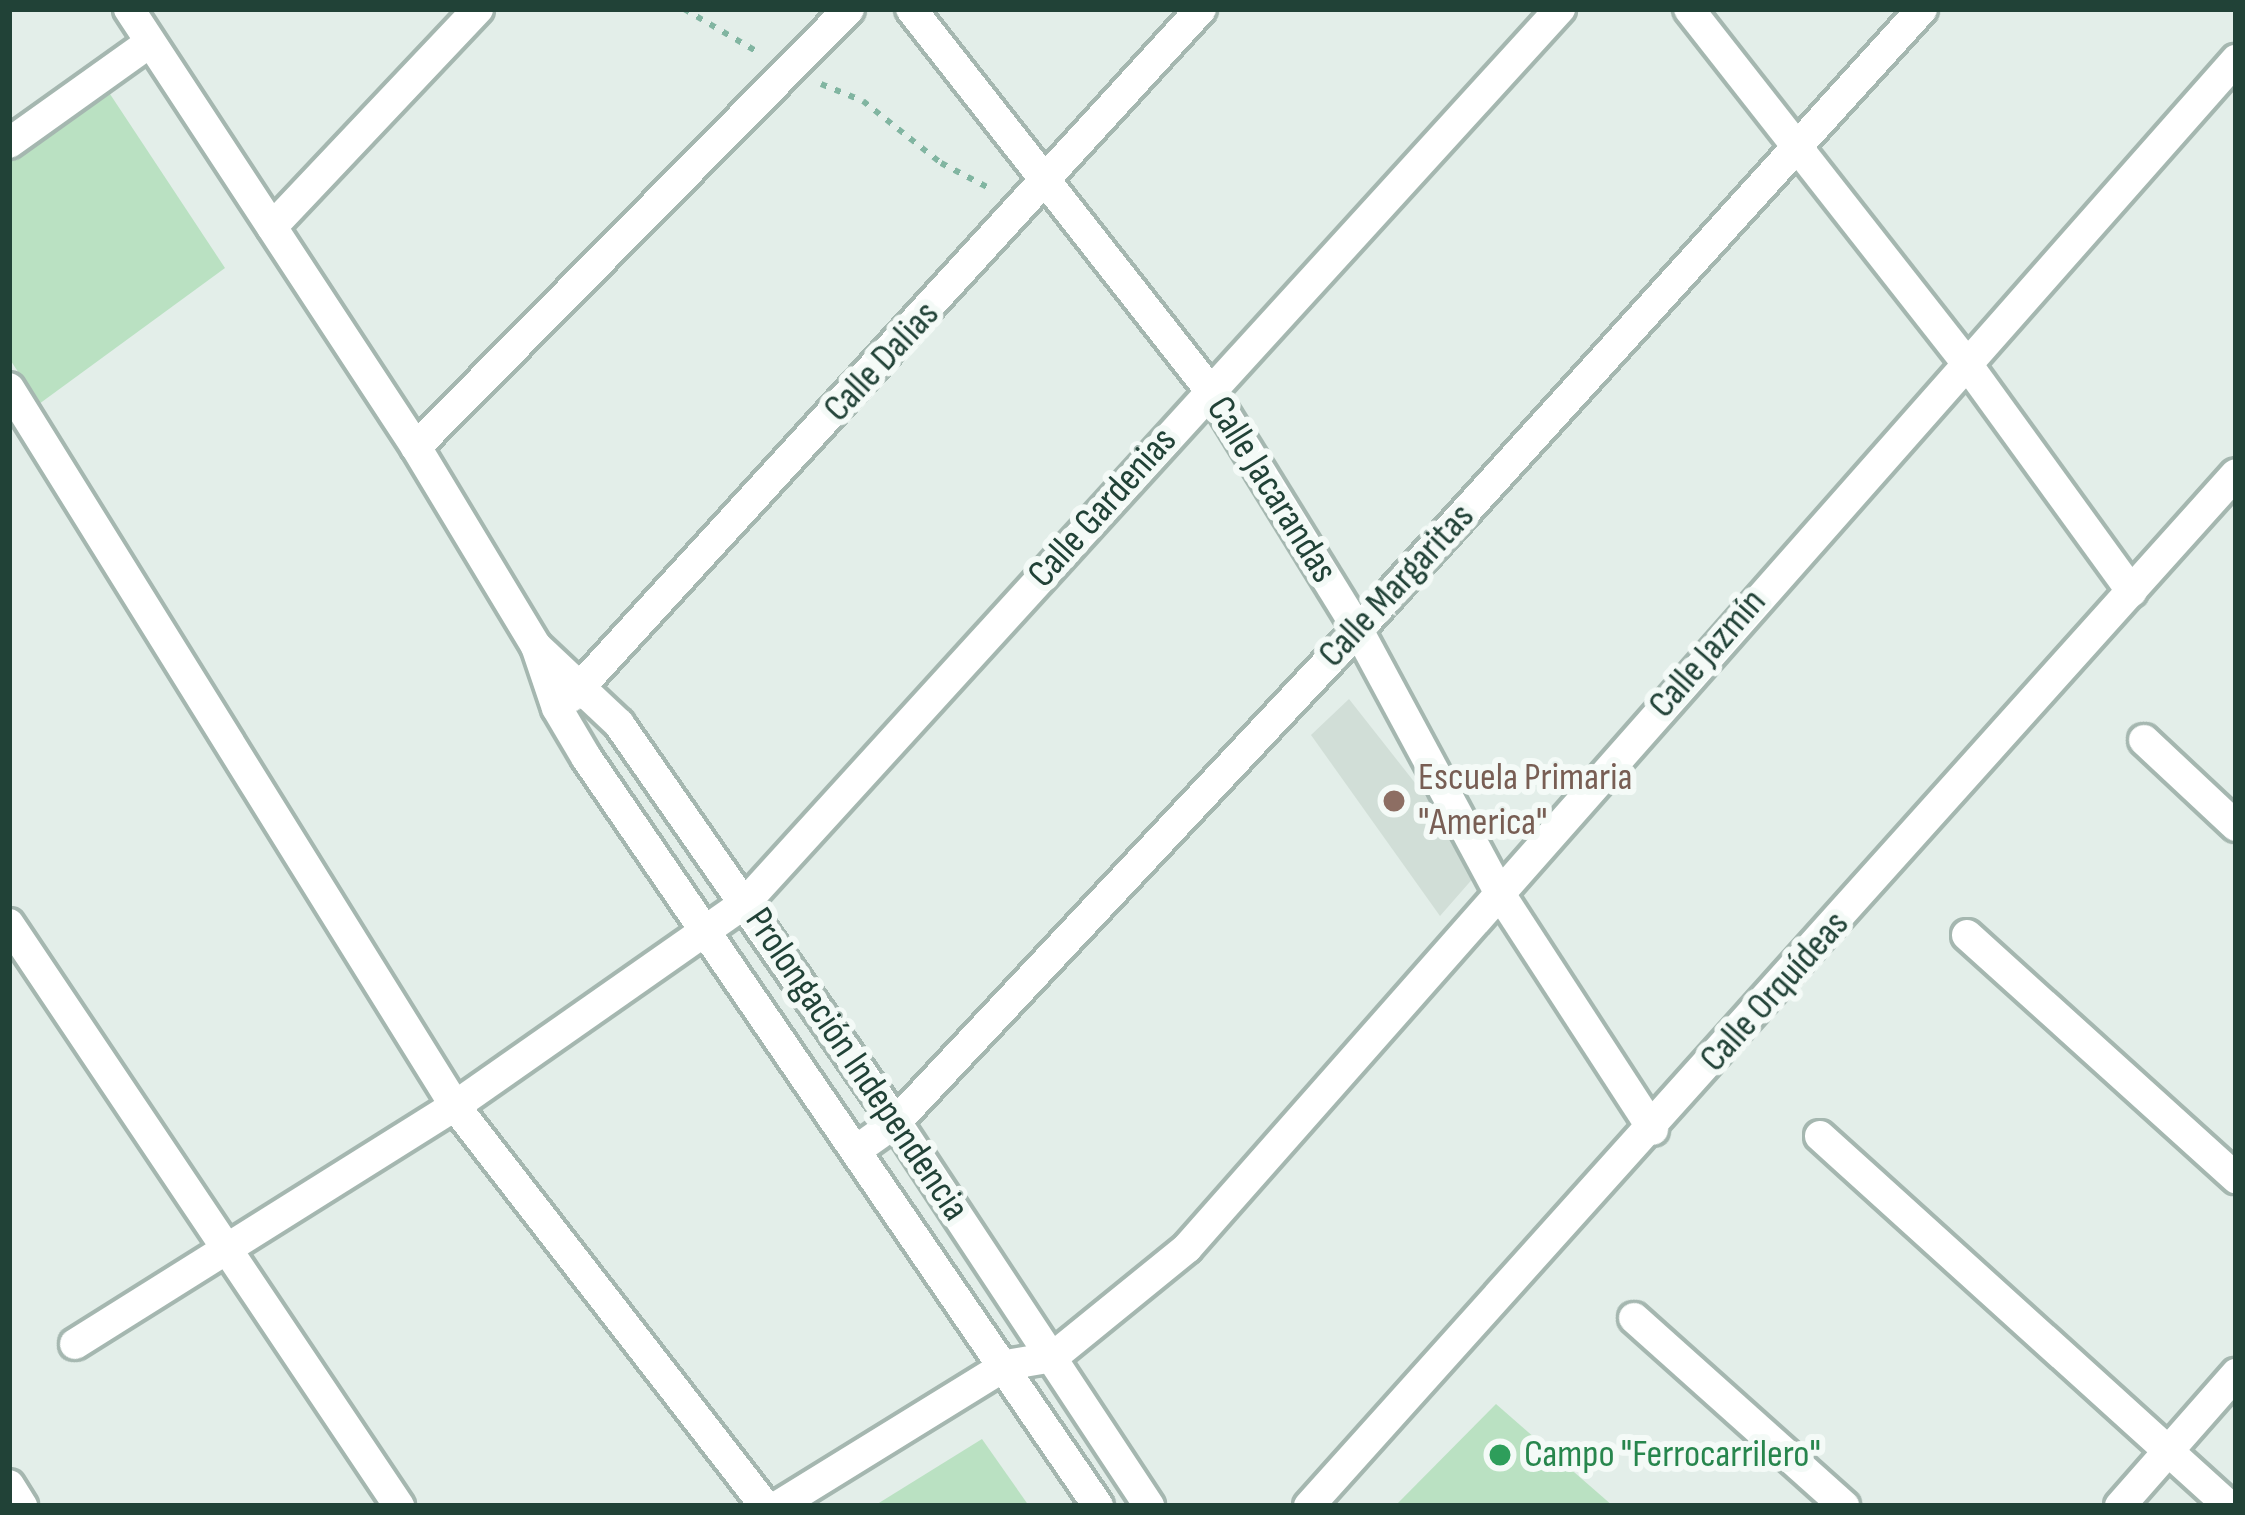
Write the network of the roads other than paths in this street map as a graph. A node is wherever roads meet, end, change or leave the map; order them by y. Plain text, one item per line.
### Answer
1 (129, 9) edge
2 (478, 9) edge
3 (849, 9) edge
4 (911, 9) edge
5 (1202, 9) edge
6 (1559, 9) edge
7 (1689, 9) edge
8 (1922, 9) edge
9 (148, 43) junction
10 (2236, 60) edge
11 (9, 143) edge
12 (1799, 150) junction
13 (1048, 182) junction
14 (272, 227) junction
15 (1964, 360) junction
16 (9, 388) edge
17 (1210, 390) junction
18 (416, 447) junction
19 (2236, 474) edge
20 (2132, 592) junction
21 (1358, 630) junction
22 (536, 646) junction
23 (586, 685) junction
24 (557, 708) junction
25 (2144, 740) dead end
26 (2236, 826) edge
27 (1500, 894) junction
28 (745, 903) junction
29 (9, 924) edge
30 (707, 930) junction
31 (1966, 934) dead end
32 (454, 1106) junction
33 (896, 1122) junction
34 (1653, 1130) junction
35 (1820, 1136) dead end
36 (858, 1149) junction
37 (2236, 1178) edge
38 (227, 1249) junction
39 (1634, 1318) dead end
40 (75, 1344) dead end
41 (1053, 1357) junction
42 (1006, 1365) junction
43 (2236, 1374) edge
44 (2168, 1452) junction
45 (9, 1485) edge
46 (22, 1506) edge
47 (399, 1506) edge
48 (765, 1506) edge
49 (778, 1506) edge
50 (1098, 1506) edge
51 (1150, 1506) edge
52 (1309, 1506) edge
53 (1844, 1506) edge
54 (2120, 1506) edge
55 (2229, 1506) edge

1 - 9 street, Prolongación Independencia
2 - 14 street
3 - 18 street
4 - 13 street, Calle Jacarandas
5 - 13 street, Calle Dalias
6 - 17 street, Calle Gardenias
7 - 12 street
8 - 12 street, Calle Margaritas
9 - 11 street
9 - 14 street, Prolongación Independencia
10 - 15 street, Calle Jazmín
12 - 15 street
12 - 21 street, Calle Margaritas
13 - 17 street, Calle Jacarandas
13 - 23 street, Calle Dalias
14 - 18 street, Prolongación Independencia
15 - 20 street
15 - 27 street, Calle Jazmín
16 - 32 street
17 - 21 street, Calle Jacarandas
17 - 28 street, Calle Gardenias
18 - 22 street, Prolongación Independencia
19 - 20 street, Calle Orquídeas
20 - 34 street, Calle Orquídeas
21 - 27 street, Calle Jacarandas
21 - 33 street, Calle Margaritas
22 - 23 street, Prolongación Independencia
22 - 24 street, Prolongación Independencia
23 - 24 street, Calle Dalias
23 - 28 street, Prolongación Independencia
24 - 30 street, Prolongación Independencia
25 - 26 street
27 - 34 street, Calle Jacarandas
27 - 41 street, Calle Jazmín
28 - 30 street, Calle Gardenias
28 - 33 street, Prolongación Independencia
29 - 38 street
30 - 32 street, Calle Gardenias
30 - 36 street, Prolongación Independencia
31 - 37 street
32 - 38 street, Calle Gardenias
32 - 48 street
33 - 36 street, Calle Margaritas
33 - 41 street, Prolongación Independencia
34 - 52 street, Calle Orquídeas
35 - 44 street
36 - 42 street, Prolongación Independencia
38 - 40 street, Calle Gardenias
38 - 47 street
39 - 53 street
41 - 42 street, Calle Jazmín
41 - 51 street, Prolongación Independencia
42 - 49 street
42 - 50 street, Prolongación Independencia
43 - 44 street
44 - 54 street
44 - 55 street
45 - 46 street

